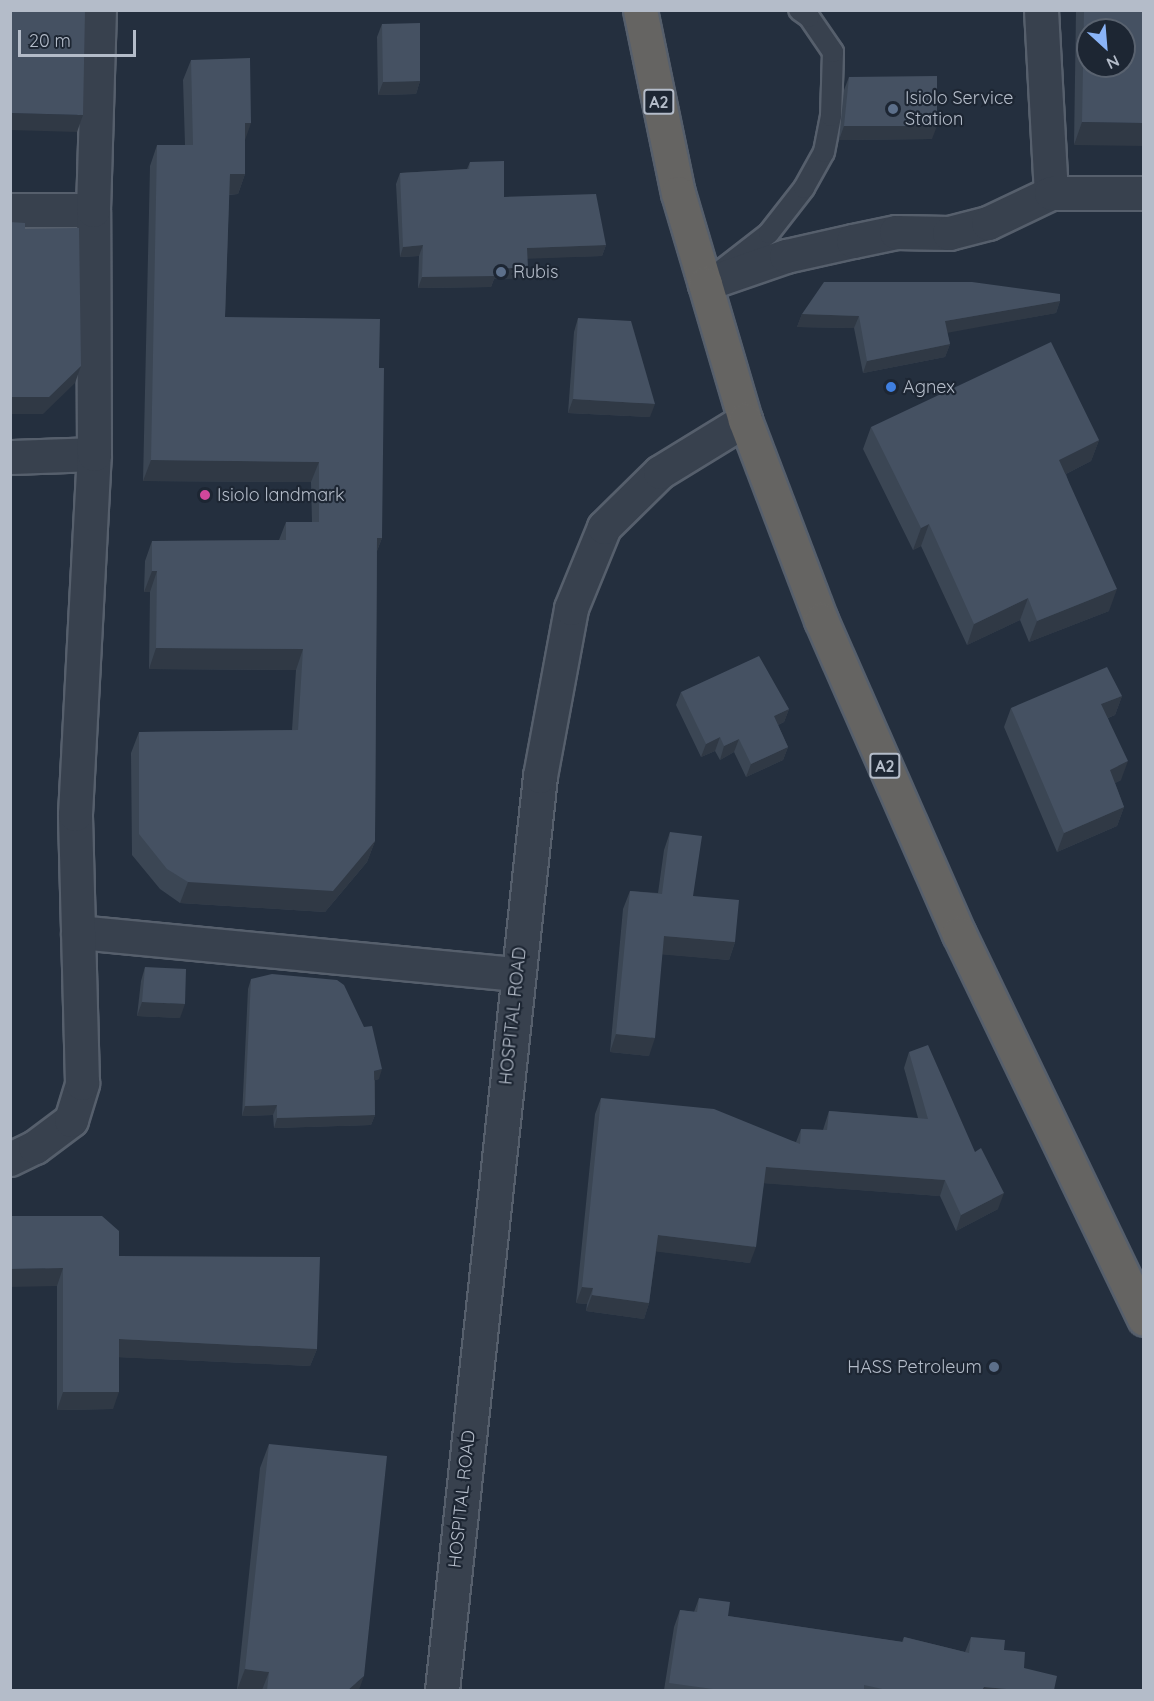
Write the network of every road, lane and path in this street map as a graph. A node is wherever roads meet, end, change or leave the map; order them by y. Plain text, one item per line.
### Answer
1 (99, 10) edge
2 (640, 10) edge
3 (799, 10) edge
4 (1041, 10) edge
5 (1143, 192) edge
6 (1051, 193) junction
7 (10, 210) edge
8 (93, 210) junction
9 (705, 284) junction
10 (745, 420) junction
11 (94, 454) junction
12 (10, 457) edge
13 (78, 932) junction
14 (518, 974) junction
15 (10, 1159) edge
16 (1143, 1319) edge
17 (442, 1690) edge

1 - 8 street
2 - 9 highway, A2
3 - 9 lane
4 - 6 street
5 - 6 street
6 - 9 street
7 - 8 street
8 - 11 street
9 - 10 highway, A2
10 - 14 street, HOSPITAL ROAD
10 - 16 highway, A2
11 - 12 street
11 - 13 street
13 - 14 street
13 - 15 street
14 - 17 street, HOSPITAL ROAD

